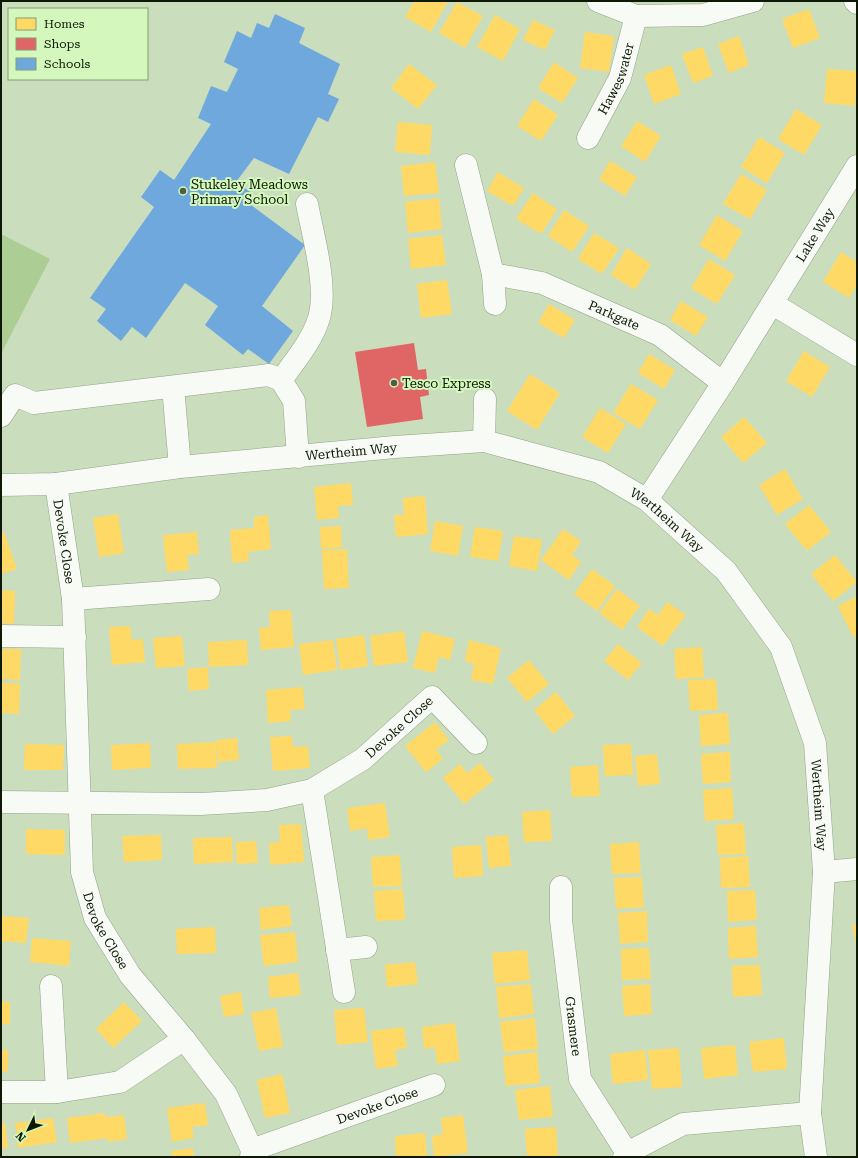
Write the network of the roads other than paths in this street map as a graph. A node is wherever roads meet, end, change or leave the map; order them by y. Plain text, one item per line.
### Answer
1 (598, 1) edge
2 (753, 1) edge
3 (855, 1) edge
4 (857, 3) edge
5 (636, 16) junction
6 (588, 138) dead end
7 (466, 164) dead end
8 (857, 166) edge
9 (307, 204) dead end
10 (493, 274) junction
11 (495, 304) dead end
12 (773, 304) junction
13 (857, 355) edge
14 (281, 380) junction
15 (723, 383) junction
16 (173, 387) junction
17 (485, 400) dead end
18 (1, 416) edge
19 (484, 441) junction
20 (298, 457) junction
21 (180, 466) junction
22 (56, 484) junction
23 (1, 485) edge
24 (647, 500) junction
25 (209, 589) dead end
26 (73, 599) junction
27 (1, 636) edge
28 (75, 637) junction
29 (476, 743) dead end
30 (312, 790) junction
31 (1, 802) edge
32 (79, 802) junction
33 (857, 869) edge
34 (824, 872) junction
35 (561, 887) dead end
36 (366, 947) dead end
37 (337, 950) junction
38 (51, 986) dead end
39 (344, 992) dead end
40 (184, 1039) junction
41 (434, 1085) dead end
42 (1, 1092) edge
43 (57, 1092) junction
44 (810, 1113) junction
45 (252, 1154) edge
46 (625, 1155) edge
47 (816, 1157) edge

1 - 5 street
2 - 5 street
3 - 4 street
5 - 6 street, Haweswater
7 - 10 street
8 - 12 street, Lake Way
9 - 14 street
10 - 11 street
10 - 15 street, Parkgate
12 - 13 street
12 - 15 street
14 - 16 street
14 - 20 street
15 - 24 street
16 - 18 street
16 - 21 street
17 - 19 street
19 - 20 street, Wertheim Way
19 - 24 street, Wertheim Way
20 - 21 street, Wertheim Way
21 - 22 street, Wertheim Way
22 - 23 street, Wertheim Way
22 - 26 street, Devoke Close
24 - 34 street, Wertheim Way
25 - 26 street, Devoke Close
26 - 28 street, Devoke Close
27 - 28 street
28 - 32 street, Devoke Close
29 - 30 street, Devoke Close
30 - 32 street, Devoke Close
30 - 37 street
31 - 32 street, Devoke Close
32 - 40 street, Devoke Close
33 - 34 street
34 - 44 street, Wertheim Way
35 - 46 street, Grasmere
36 - 37 street
37 - 39 street
38 - 43 street
40 - 43 street
40 - 45 street, Devoke Close
41 - 45 street, Devoke Close
42 - 43 street
44 - 46 street, Grasmere
44 - 47 street, Wertheim Way

